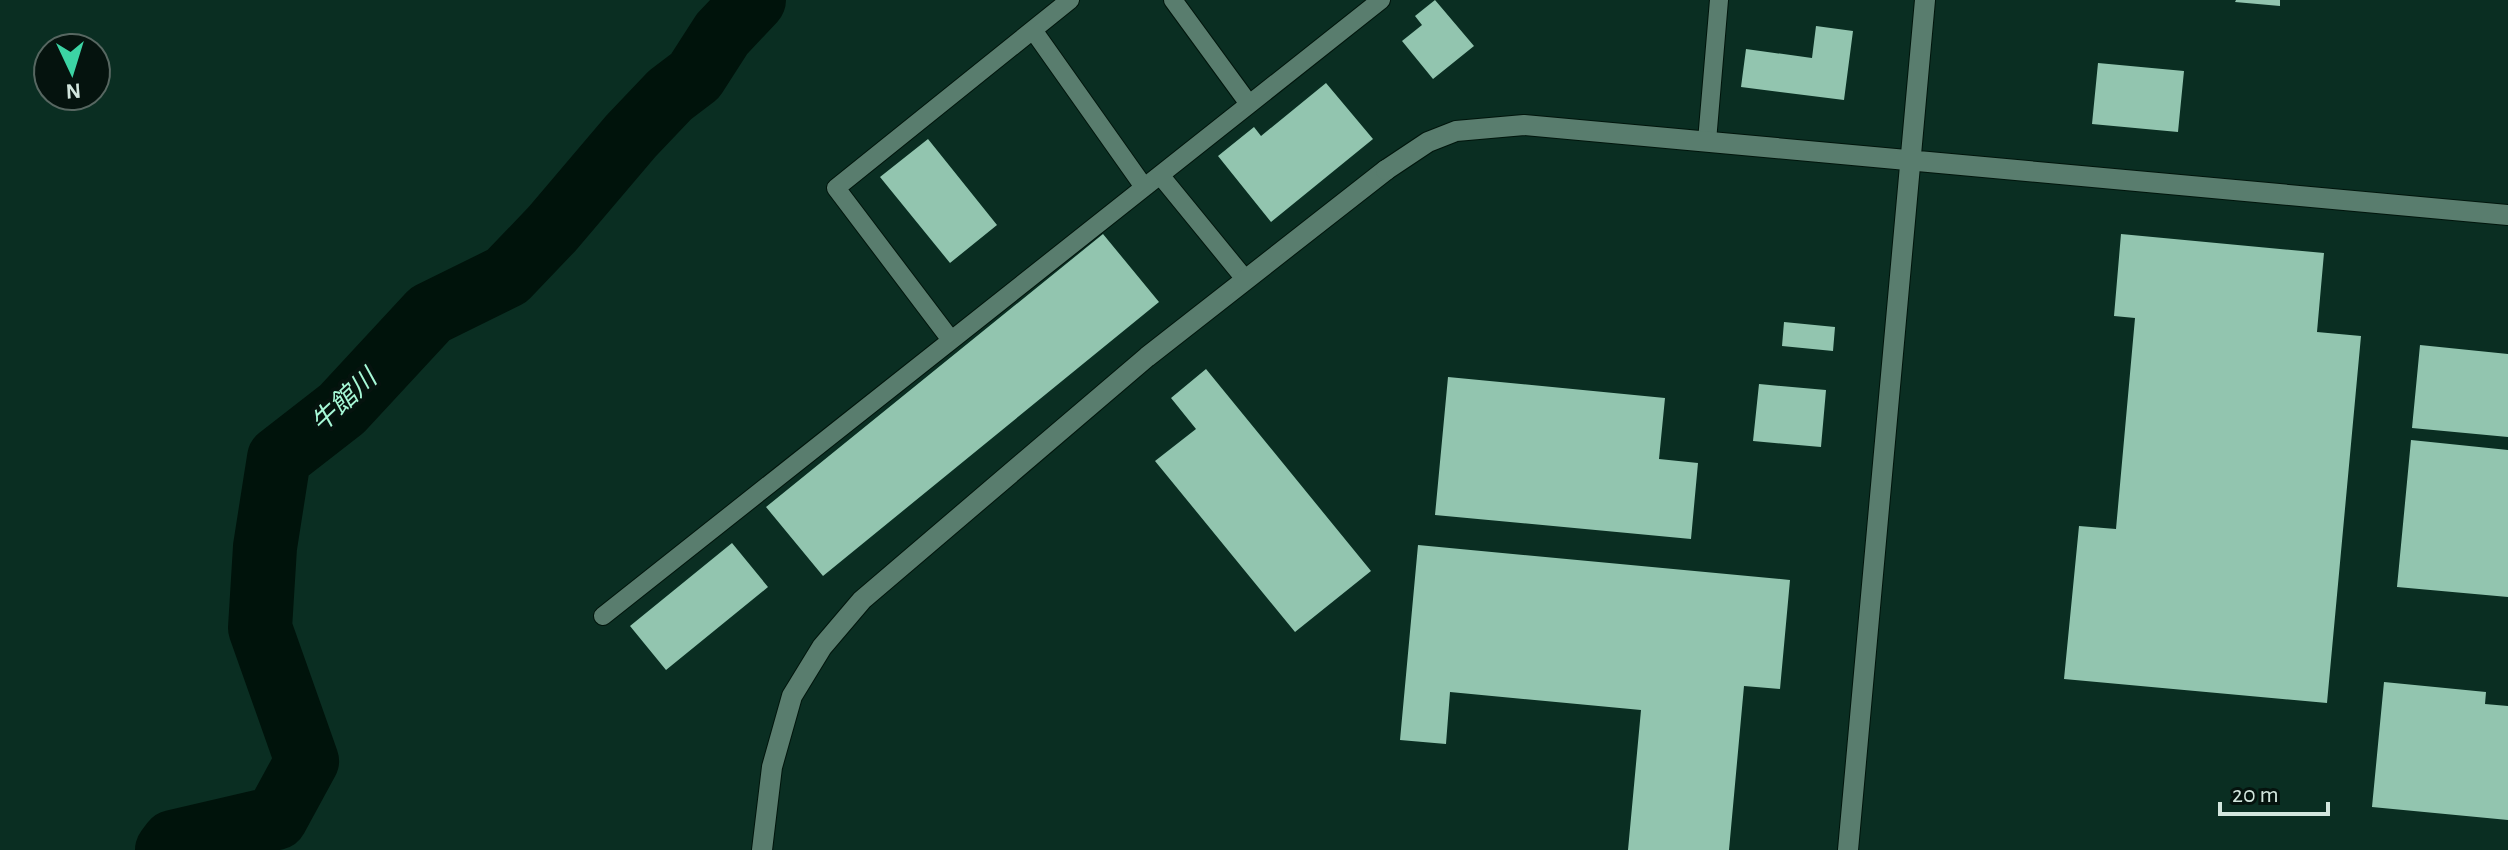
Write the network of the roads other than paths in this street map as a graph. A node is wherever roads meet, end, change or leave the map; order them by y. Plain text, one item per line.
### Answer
1 (1070, 0) edge
2 (1173, 0) edge
3 (1381, 0) edge
4 (1719, 0) edge
5 (1925, 0) edge
6 (1033, 30) junction
7 (1249, 104) junction
8 (1707, 141) junction
9 (1910, 160) junction
10 (1160, 175) junction
11 (1144, 187) junction
12 (2508, 215) edge
13 (1245, 279) junction
14 (951, 340) junction
15 (603, 616) dead end
16 (762, 850) edge
17 (1848, 850) edge

1 - 6 lane
2 - 7 lane
3 - 7 lane
4 - 8 lane
5 - 9 street
6 - 11 lane
6 - 14 lane
7 - 10 lane
8 - 9 street
8 - 13 street
9 - 12 street
9 - 17 street
10 - 11 lane
10 - 13 lane
11 - 14 lane
13 - 16 street
14 - 15 lane

